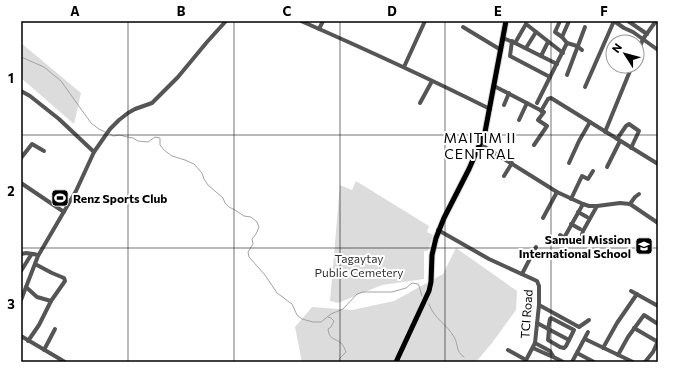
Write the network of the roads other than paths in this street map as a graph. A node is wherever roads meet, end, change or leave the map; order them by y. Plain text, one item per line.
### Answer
1 (226, 21) edge
2 (301, 21) edge
3 (323, 21) edge
4 (425, 21) edge
5 (506, 21) edge
6 (560, 21) edge
7 (569, 21) edge
8 (628, 21) edge
9 (656, 21) edge
10 (463, 27) dead end
11 (586, 27) dead end
12 (319, 29) junction
13 (536, 32) junction
14 (608, 34) edge
15 (636, 34) edge
16 (647, 34) junction
17 (562, 36) junction
18 (645, 36) edge
19 (503, 38) junction
20 (645, 40) edge
21 (605, 41) edge
22 (514, 42) junction
23 (548, 42) junction
24 (567, 43) junction
25 (577, 46) junction
26 (526, 48) junction
27 (501, 50) junction
28 (582, 50) dead end
29 (658, 50) edge
30 (563, 52) junction
31 (541, 56) junction
32 (556, 64) junction
33 (404, 68) junction
34 (629, 74) edge
35 (567, 75) dead end
36 (550, 77) junction
37 (432, 81) junction
38 (494, 86) junction
39 (585, 87) dead end
40 (21, 91) edge
41 (508, 93) junction
42 (420, 103) dead end
43 (527, 103) junction
44 (537, 103) dead end
45 (504, 105) dead end
46 (490, 109) junction
47 (541, 111) junction
48 (519, 120) dead end
49 (590, 122) junction
50 (605, 132) junction
51 (618, 140) junction
52 (480, 144) junction
53 (534, 145) dead end
54 (631, 148) junction
55 (44, 151) dead end
56 (94, 152) junction
57 (21, 158) edge
58 (512, 163) junction
59 (569, 163) dead end
60 (658, 164) edge
61 (607, 167) dead end
62 (593, 171) dead end
63 (504, 176) dead end
64 (21, 183) edge
65 (557, 192) junction
66 (639, 194) dead end
67 (570, 199) junction
68 (583, 204) junction
69 (630, 204) junction
70 (597, 206) junction
71 (64, 212) junction
72 (578, 212) junction
73 (587, 216) dead end
74 (543, 218) dead end
75 (658, 223) edge
76 (571, 224) junction
77 (580, 229) dead end
78 (438, 230) junction
79 (582, 235) dead end
80 (573, 243) dead end
81 (536, 247) dead end
82 (21, 254) edge
83 (33, 254) junction
84 (38, 255) junction
85 (35, 264) junction
86 (21, 271) edge
87 (522, 274) junction
88 (26, 287) junction
89 (631, 291) dead end
90 (637, 294) junction
91 (21, 300) edge
92 (51, 301) junction
93 (539, 305) junction
94 (658, 306) edge
95 (589, 320) dead end
96 (537, 323) junction
97 (658, 324) edge
98 (634, 328) junction
99 (54, 329) dead end
100 (548, 329) junction
101 (588, 332) dead end
102 (21, 336) edge
103 (585, 338) junction
104 (569, 340) junction
105 (28, 341) junction
106 (658, 341) edge
107 (535, 343) junction
108 (533, 348) junction
109 (603, 348) junction
110 (44, 350) junction
111 (508, 350) dead end
112 (577, 353) junction
113 (618, 355) junction
114 (553, 356) junction
115 (526, 361) edge
116 (65, 362) edge
117 (396, 362) edge
118 (563, 362) edge
119 (572, 362) edge
120 (594, 362) edge
121 (633, 362) edge
122 (645, 362) edge

1 - 56 street
2 - 12 street
3 - 12 street
4 - 33 street
5 - 19 main road
6 - 17 street
7 - 17 street
8 - 16 street
9 - 16 street
10 - 27 street
11 - 25 street
12 - 33 street
13 - 22 street
13 - 23 street
13 - 26 street
14 - 15 street
16 - 18 street
17 - 24 street
19 - 22 street
19 - 27 main road
20 - 29 street
21 - 39 street
22 - 26 street
22 - 36 street
23 - 30 street
23 - 31 street
24 - 25 street
24 - 30 street
25 - 28 street
25 - 35 street
26 - 31 street
27 - 38 main road
30 - 32 street
31 - 32 street
32 - 36 street
33 - 37 street
34 - 50 street
36 - 44 street
37 - 42 street
37 - 46 street
38 - 41 street
38 - 46 main road
40 - 56 street
41 - 43 street
41 - 45 street
43 - 47 street
43 - 48 street
46 - 52 main road
47 - 49 street
47 - 53 street
49 - 50 street
49 - 59 street
50 - 51 street
51 - 54 street
51 - 54 street
51 - 61 street
52 - 58 street
52 - 78 main road
54 - 60 street
55 - 57 street
56 - 71 street
58 - 63 street
58 - 65 street
62 - 67 street
64 - 71 street
65 - 67 street
65 - 74 street
66 - 69 street
67 - 68 street
68 - 70 street
68 - 72 street
69 - 70 street
69 - 75 street
70 - 79 street
71 - 84 street
72 - 73 street
72 - 76 street
76 - 77 street
76 - 80 street
78 - 87 street, TCI Road
78 - 117 main road
81 - 87 street
82 - 83 street
83 - 84 street
83 - 86 street
84 - 85 street
85 - 88 street
85 - 92 street
87 - 93 street, TCI Road
88 - 91 street
88 - 92 street
89 - 90 street
90 - 94 street
90 - 109 street
92 - 105 street
93 - 95 street
93 - 96 street, TCI Road
96 - 100 street
96 - 107 street, TCI Road
97 - 98 street
98 - 106 street
98 - 113 street
99 - 110 street
100 - 104 street
100 - 104 street
100 - 104 street
101 - 103 street
102 - 105 street
103 - 109 street
103 - 112 street
105 - 110 street
106 - 122 street
107 - 108 street, TCI Road
107 - 114 street
108 - 114 street
108 - 115 street, TCI Road
109 - 113 street
110 - 116 street
111 - 115 street
112 - 119 street
112 - 120 street
113 - 121 street
114 - 118 street

